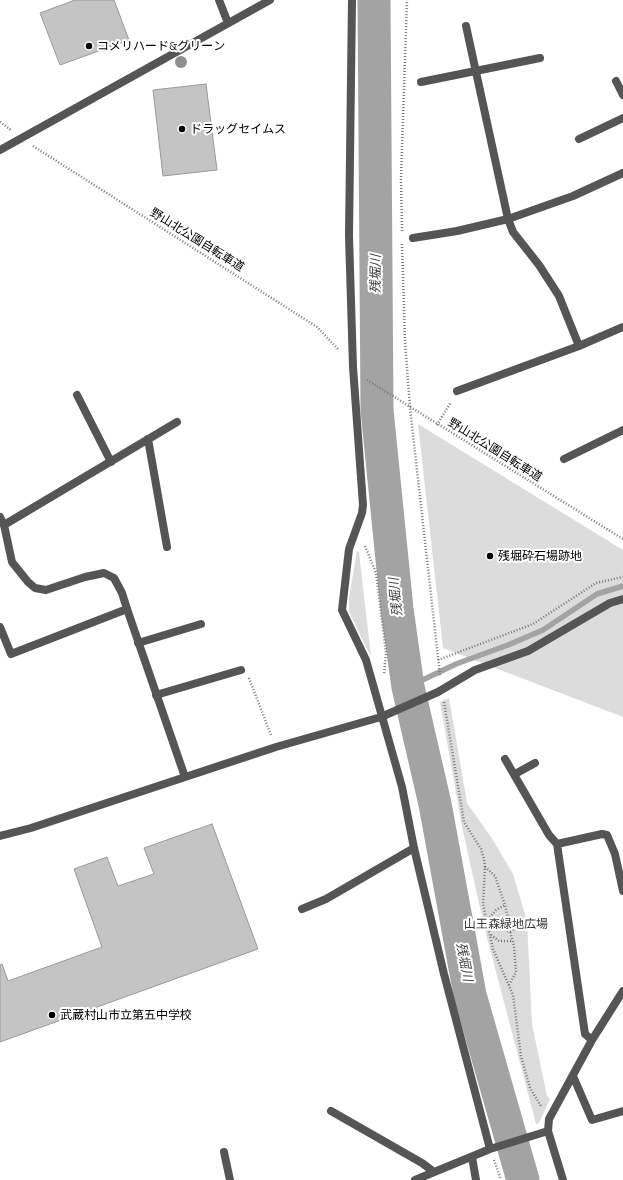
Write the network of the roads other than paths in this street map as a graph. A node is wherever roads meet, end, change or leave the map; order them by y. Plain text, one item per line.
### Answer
1 (219, 0) edge
2 (270, 0) edge
3 (352, 0) edge
4 (228, 23) junction
5 (466, 26) dead end
6 (540, 58) dead end
7 (476, 71) junction
8 (616, 81) dead end
9 (421, 82) dead end
10 (623, 95) edge
11 (623, 118) edge
12 (579, 139) dead end
13 (0, 150) edge
14 (623, 173) edge
15 (508, 219) junction
16 (413, 238) dead end
17 (623, 327) edge
18 (579, 346) junction
19 (457, 392) dead end
20 (77, 394) dead end
21 (177, 422) dead end
22 (623, 430) edge
23 (148, 440) junction
24 (564, 459) dead end
25 (111, 462) junction
26 (0, 517) edge
27 (4, 526) junction
28 (167, 547) dead end
29 (623, 600) edge
30 (127, 609) junction
31 (201, 624) dead end
32 (0, 627) edge
33 (138, 643) junction
34 (241, 670) road end
35 (156, 695) junction
36 (381, 717) junction
37 (505, 759) dead end
38 (535, 763) dead end
39 (515, 774) junction
40 (185, 777) junction
41 (0, 836) edge
42 (557, 844) junction
43 (414, 848) junction
44 (623, 891) edge
45 (302, 909) dead end
46 (623, 991) edge
47 (592, 1040) junction
48 (573, 1076) junction
49 (331, 1111) dead end
50 (623, 1111) edge
51 (548, 1131) junction
52 (492, 1148) junction
53 (224, 1152) dead end
54 (472, 1157) junction
55 (434, 1172) junction
56 (230, 1180) edge
57 (415, 1180) edge
58 (476, 1180) edge
59 (563, 1180) edge

1 - 4 street
2 - 4 street
3 - 36 street
4 - 13 street
5 - 7 street
6 - 7 street
7 - 9 street
7 - 15 street
8 - 10 street
11 - 12 street
14 - 15 street
15 - 16 street
15 - 18 street
17 - 18 street
18 - 19 street
20 - 25 street
21 - 23 street
22 - 24 street
23 - 25 street
23 - 28 street
25 - 27 street
26 - 27 street
27 - 30 street
29 - 36 street
30 - 32 street
30 - 33 street
31 - 33 street
33 - 35 street
34 - 35 street
35 - 40 street
36 - 40 street
36 - 43 street
37 - 39 street
38 - 39 street
39 - 42 street
40 - 41 street
42 - 44 street
42 - 47 street
43 - 45 street
43 - 52 street
46 - 47 street
47 - 48 street
48 - 50 street
48 - 51 street
49 - 55 street
51 - 52 street
51 - 59 street
52 - 54 street
53 - 56 street
54 - 55 street
54 - 58 street
55 - 57 street

